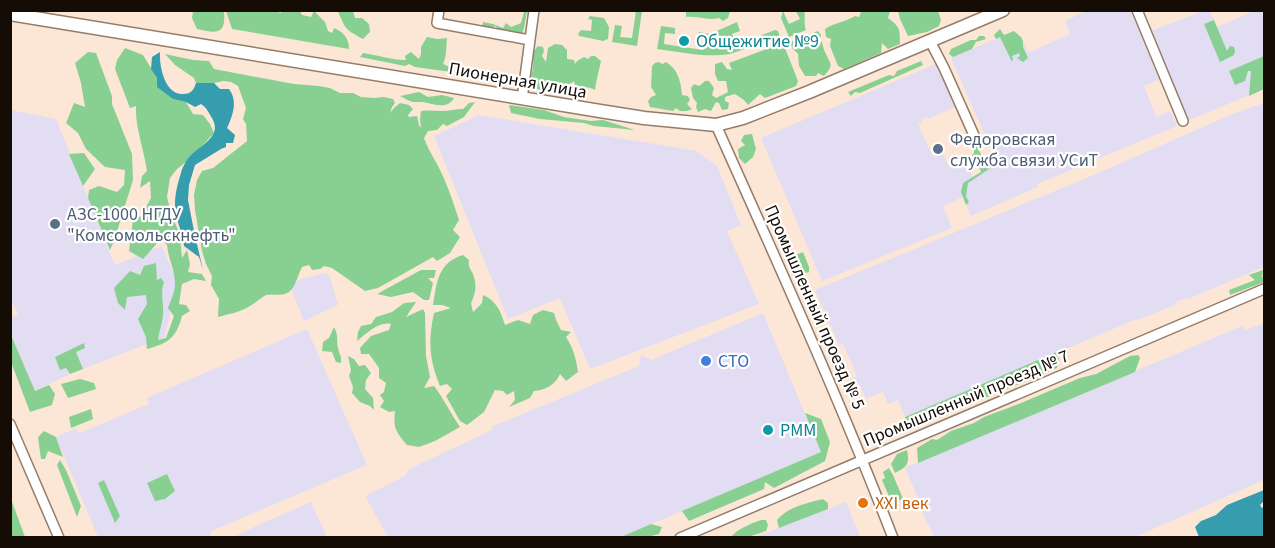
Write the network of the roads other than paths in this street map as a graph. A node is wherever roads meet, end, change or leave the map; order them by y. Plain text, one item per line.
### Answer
1 (439, 10) edge
2 (534, 10) edge
3 (1003, 10) edge
4 (1137, 10) edge
5 (10, 14) edge
6 (530, 40) junction
7 (930, 41) junction
8 (522, 99) junction
9 (1183, 121) dead end
10 (716, 125) junction
11 (977, 142) dead end
12 (1264, 289) edge
13 (10, 424) edge
14 (863, 460) junction
15 (59, 537) edge
16 (680, 537) edge
17 (893, 537) edge

1 - 6 street
2 - 6 street
3 - 7 main road, Пионерная улица
4 - 9 street
5 - 8 main road, Пионерная улица
6 - 8 street
7 - 10 main road, Пионерная улица
7 - 11 street
8 - 10 main road, Пионерная улица
10 - 14 street, Промышленный проезд № 5
12 - 14 street, Промышленный проезд № 7
13 - 15 street
14 - 16 street, Промышленный проезд № 7
14 - 17 street, Промышленный проезд № 5

